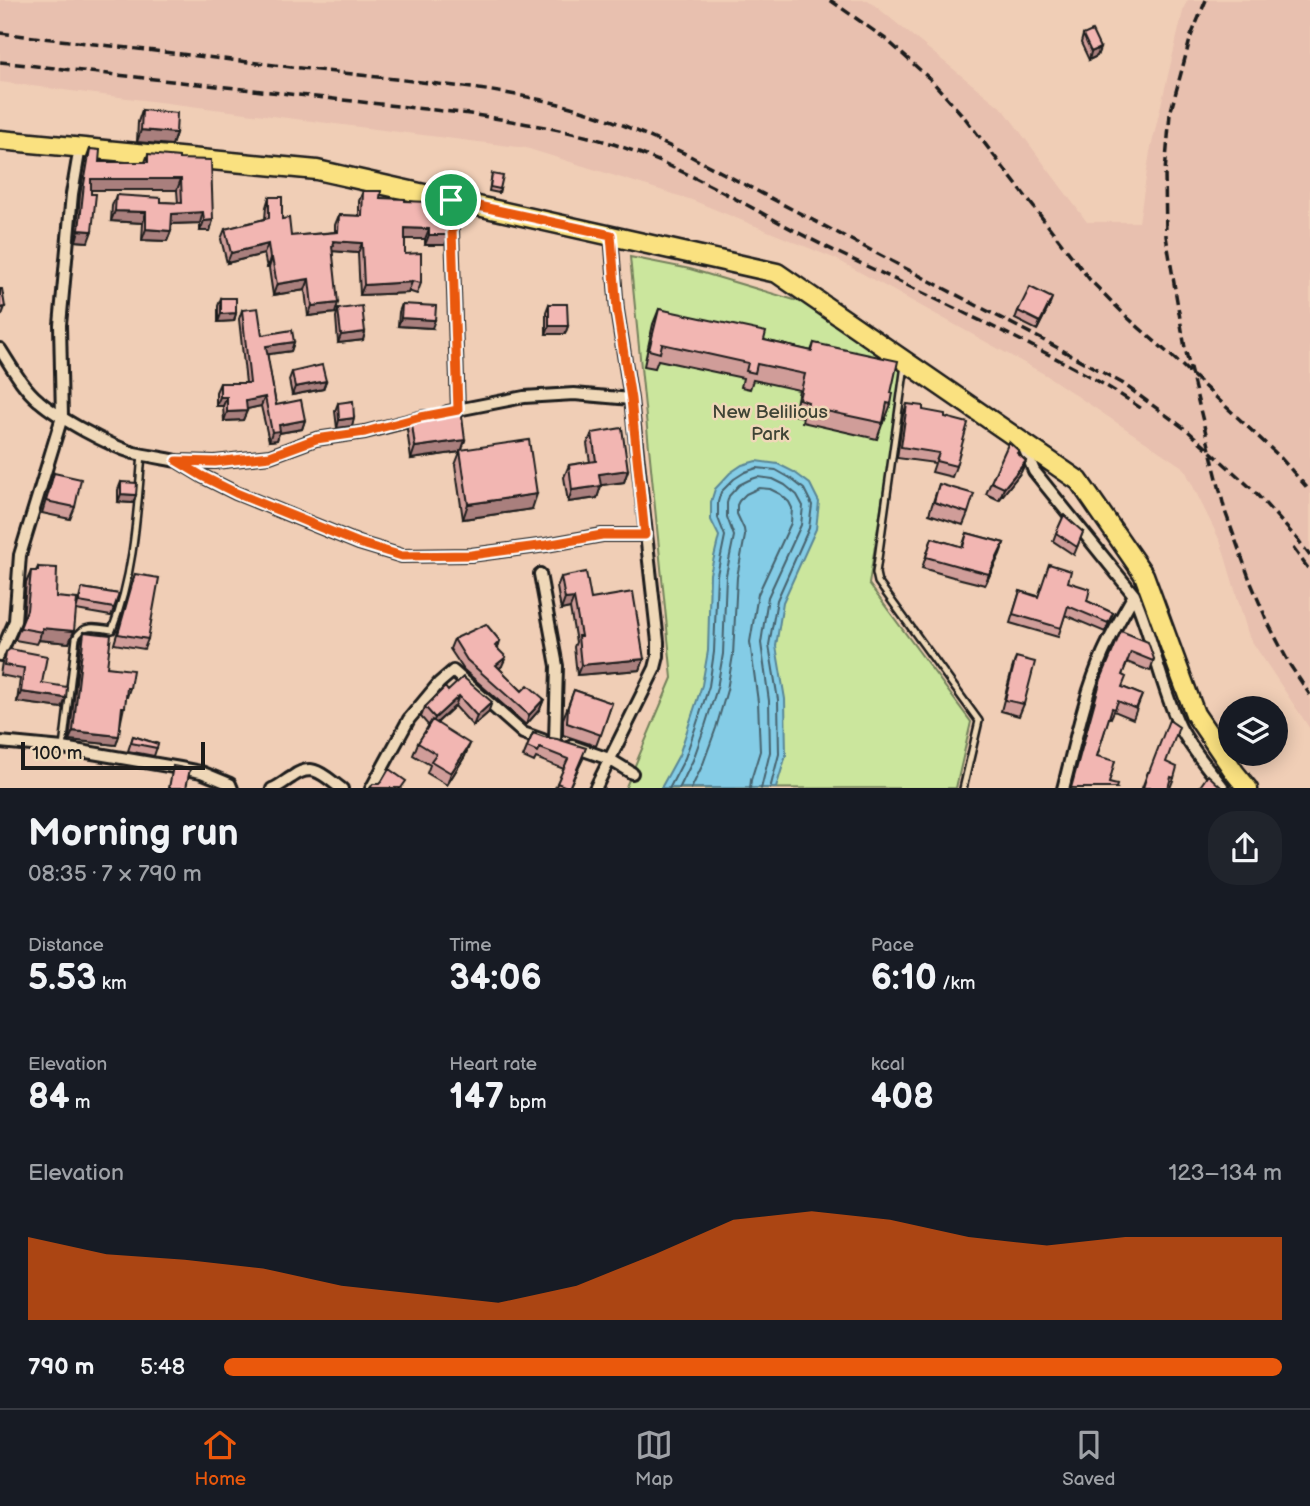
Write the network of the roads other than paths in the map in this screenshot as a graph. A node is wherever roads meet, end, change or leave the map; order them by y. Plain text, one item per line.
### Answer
1 (0, 140) edge
2 (80, 148) junction
3 (451, 200) junction
4 (611, 235) junction
5 (0, 349) edge
6 (905, 361) junction
7 (631, 399) junction
8 (458, 410) junction
9 (62, 416) junction
10 (1021, 440) junction
11 (142, 454) junction
12 (177, 461) junction
13 (645, 535) junction
14 (540, 574) dead end
15 (1134, 595) junction
16 (0, 655) edge
17 (555, 741) junction
18 (0, 742) edge
19 (63, 748) junction
20 (609, 759) junction
21 (632, 773) dead end
22 (232, 788) edge
23 (275, 788) edge
24 (340, 788) edge
25 (372, 788) edge
26 (595, 788) edge
27 (963, 788) edge
28 (1063, 788) edge
29 (1223, 788) edge
30 (1247, 788) edge

1 - 2 main road
2 - 3 main road
2 - 9 street
3 - 4 main road
3 - 8 street
4 - 6 main road
4 - 7 street
5 - 9 street
6 - 10 main road
6 - 27 lane
7 - 8 street
7 - 13 street
8 - 12 street
9 - 11 street
9 - 16 street
10 - 15 street
10 - 30 main road
11 - 12 street
11 - 19 lane
12 - 13 street
13 - 20 street
14 - 17 street
15 - 28 street
15 - 29 street
17 - 20 street
17 - 25 street
18 - 19 street
19 - 22 street
20 - 21 street
20 - 26 street
23 - 24 street

